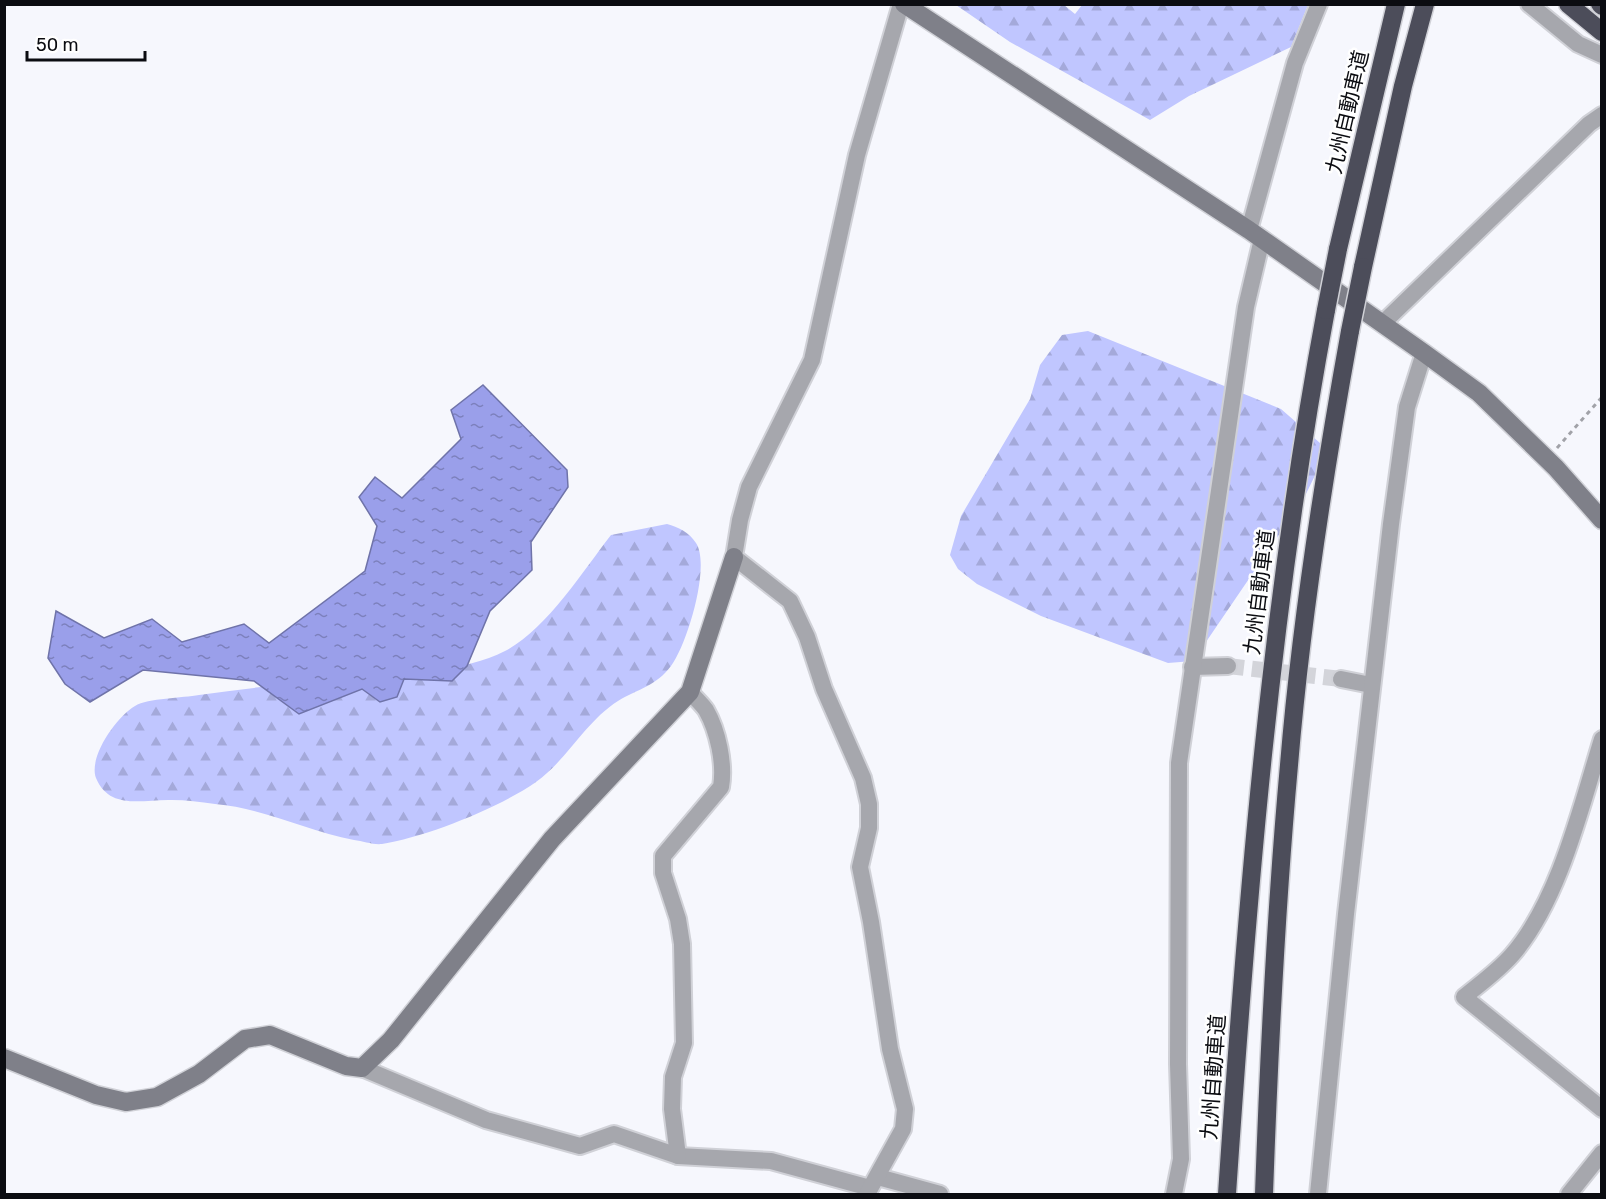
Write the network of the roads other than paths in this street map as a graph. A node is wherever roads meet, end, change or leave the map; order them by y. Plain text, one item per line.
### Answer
1 (902, 4) edge
2 (1319, 4) edge
3 (1396, 4) edge
4 (1425, 4) edge
5 (1434, 4) edge
6 (1529, 4) edge
7 (1568, 4) edge
8 (1602, 32) edge
9 (1602, 55) edge
10 (1403, 86) junction
11 (1602, 115) edge
12 (1255, 234) junction
13 (1383, 323) junction
14 (1425, 353) junction
15 (1602, 520) edge
16 (734, 557) junction
17 (1228, 666) tunnel mouth
18 (1192, 667) junction
19 (1341, 679) tunnel mouth
20 (1371, 685) junction
21 (690, 692) junction
22 (1602, 740) edge
23 (4, 1058) edge
24 (362, 1068) junction
25 (1602, 1109) edge
26 (1602, 1153) edge
27 (678, 1156) junction
28 (872, 1186) edge
29 (940, 1194) edge
30 (1174, 1194) edge
31 (1227, 1194) edge
32 (1263, 1194) edge
33 (1318, 1194) edge
34 (1569, 1194) edge

1 - 12 street
1 - 16 street
2 - 12 street
3 - 31 highway, 九州自動車道, bridge
4 - 10 highway
5 - 10 highway
6 - 9 street
7 - 8 highway
10 - 32 highway, bridge
11 - 13 street
12 - 13 street
12 - 18 street
13 - 14 street
14 - 15 street
14 - 20 street
16 - 21 street
16 - 28 street
17 - 18 street
18 - 30 street
19 - 20 street
20 - 33 street
21 - 24 street
21 - 27 street
22 - 25 street
23 - 24 street
24 - 27 street
26 - 34 street
27 - 28 street
28 - 29 street

